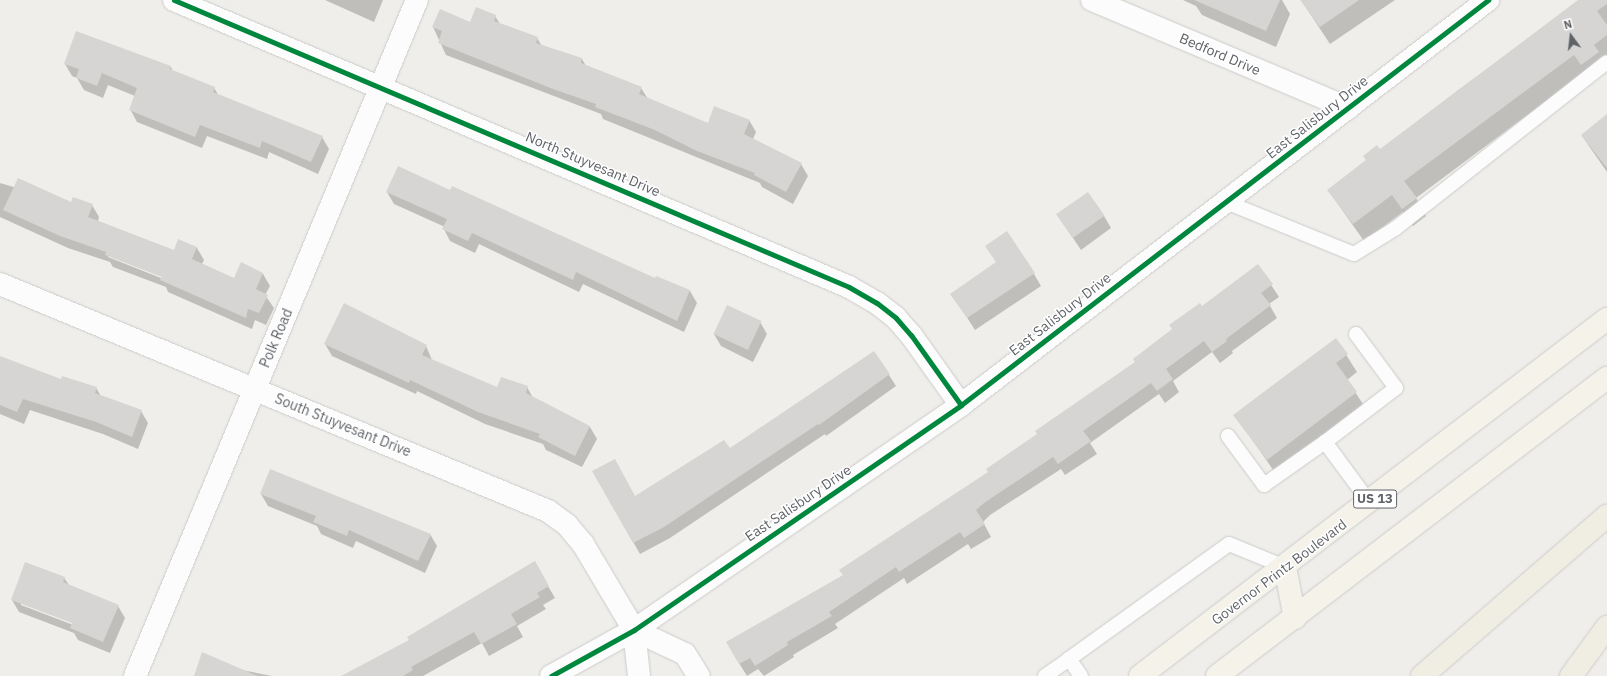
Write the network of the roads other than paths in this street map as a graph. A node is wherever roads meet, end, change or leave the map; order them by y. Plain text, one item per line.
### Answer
1 (174, 0) edge
2 (417, 0) edge
3 (1092, 0) edge
4 (1483, 2) edge
5 (1607, 62) edge
6 (381, 87) junction
7 (1348, 108) junction
8 (1226, 202) junction
9 (0, 284) edge
10 (1607, 319) edge
11 (1356, 334) dead end
12 (1607, 378) edge
13 (255, 388) junction
14 (961, 405) junction
15 (1228, 436) dead end
16 (1325, 442) junction
17 (1370, 503) junction
18 (1607, 516) edge
19 (1285, 567) junction
20 (1295, 618) junction
21 (1607, 627) edge
22 (634, 630) junction
23 (1069, 659) junction
24 (135, 676) edge
25 (551, 676) edge
26 (639, 676) edge
27 (699, 676) edge
28 (1046, 676) edge
29 (1081, 676) edge
30 (1140, 676) edge
31 (1217, 676) edge
32 (1422, 676) edge
33 (1571, 676) edge

1 - 6 street, North Stuyvesant Drive
2 - 6 street, Polk Road
3 - 7 street, Bedford Drive
4 - 7 street, East Salisbury Drive
5 - 8 lane
6 - 13 street, Polk Road
6 - 14 street, North Stuyvesant Drive
7 - 8 street, East Salisbury Drive
8 - 14 street, East Salisbury Drive
9 - 13 street, South Stuyvesant Drive
10 - 17 main road, Governor Printz Boulevard / US 13
11 - 16 lane
12 - 20 main road
13 - 22 street, South Stuyvesant Drive
13 - 24 street, Polk Road
14 - 22 street, East Salisbury Drive
15 - 16 lane
16 - 17 lane
17 - 19 main road, Governor Printz Boulevard / US 13
18 - 32 highway
19 - 20 main road
19 - 23 lane
19 - 30 main road, Governor Printz Boulevard / US 13
20 - 31 main road
21 - 33 highway
22 - 25 street, East Salisbury Drive
22 - 26 street, South Stuyvesant Drive
22 - 27 street
23 - 28 lane
23 - 29 lane

